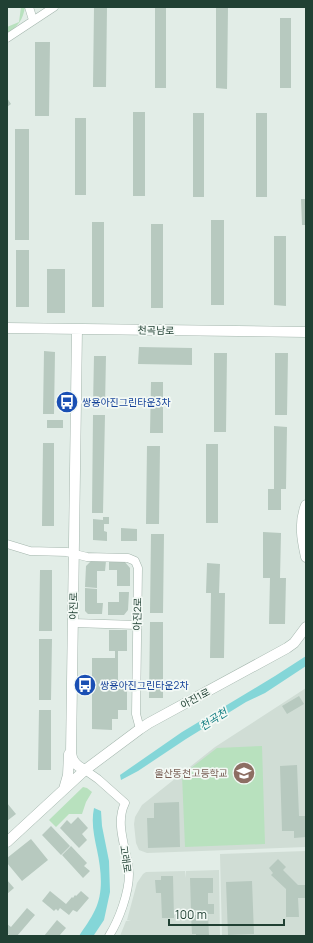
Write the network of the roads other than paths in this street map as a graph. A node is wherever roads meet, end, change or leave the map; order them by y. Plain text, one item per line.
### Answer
1 (29, 7) edge
2 (54, 7) edge
3 (33, 20) junction
4 (7, 38) edge
5 (7, 328) edge
6 (77, 329) junction
7 (306, 332) edge
8 (306, 505) edge
9 (7, 544) edge
10 (74, 554) junction
11 (306, 557) edge
12 (73, 623) junction
13 (137, 625) junction
14 (306, 627) edge
15 (140, 729) junction
16 (72, 732) junction
17 (85, 770) junction
18 (64, 790) junction
19 (7, 842) edge
20 (109, 936) edge

1 - 3 street
2 - 3 street
3 - 4 street
5 - 6 street, 천곡남로
6 - 7 street, 천곡남로
6 - 10 street, 아진로
8 - 11 street
9 - 10 street
10 - 12 street, 아진로
10 - 13 street, 아진2로
12 - 13 street
12 - 16 street, 아진로
13 - 15 street, 아진2로
14 - 15 street, 아진1로
15 - 17 street, 아진1로
16 - 17 street, 아진로
16 - 18 street
17 - 18 street
17 - 20 street, 고래로
18 - 19 street

